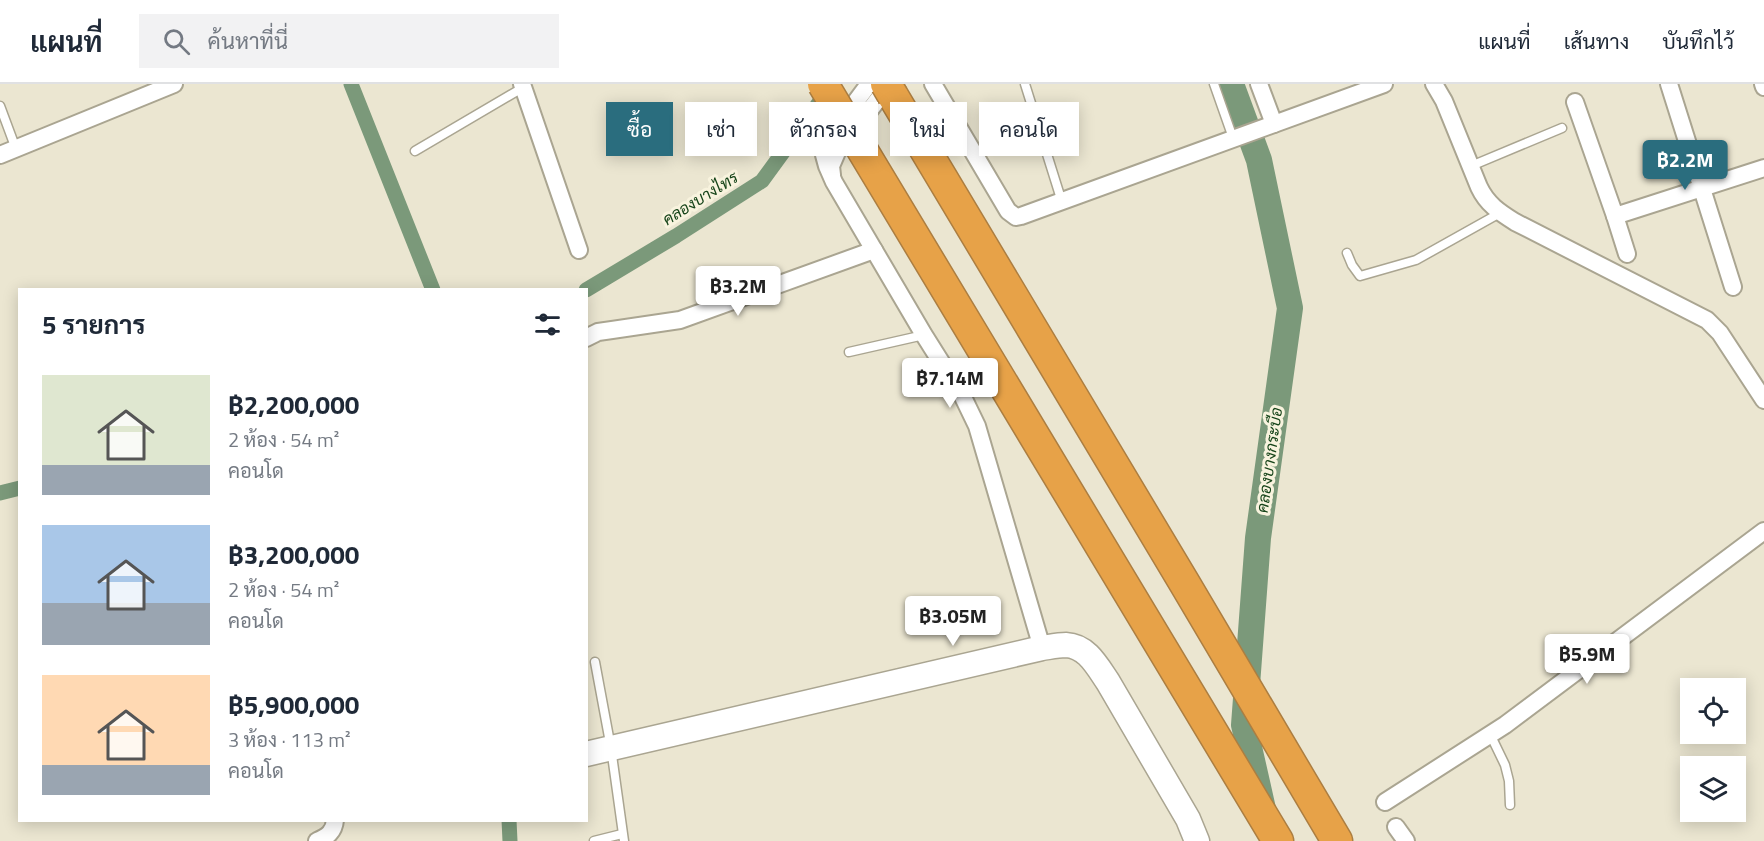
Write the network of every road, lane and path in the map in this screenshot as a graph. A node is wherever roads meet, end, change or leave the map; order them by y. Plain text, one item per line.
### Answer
1 (174, 84) edge
2 (823, 84) edge
3 (933, 84) edge
4 (1025, 84) edge
5 (1214, 84) edge
6 (1259, 84) edge
7 (1384, 84) edge
8 (1669, 84) edge
9 (525, 85) edge
10 (1439, 85) edge
11 (884, 87) edge
12 (1575, 102) dead end
13 (0, 106) edge
14 (1270, 125) junction
15 (1562, 128) dead end
16 (1238, 136) junction
17 (415, 151) dead end
18 (8, 152) edge
19 (1471, 166) junction
20 (1764, 168) edge
21 (1702, 188) junction
22 (1062, 202) junction
23 (1500, 213) junction
24 (1615, 216) junction
25 (579, 250) dead end
26 (874, 250) junction
27 (1347, 253) dead end
28 (1627, 254) dead end
29 (1733, 287) dead end
30 (924, 334) junction
31 (588, 337) edge
32 (849, 352) dead end
33 (1764, 400) edge
34 (1764, 531) edge
35 (1042, 648) junction
36 (595, 662) dead end
37 (1490, 733) junction
38 (610, 747) junction
39 (588, 753) edge
40 (1385, 802) dead end
41 (1510, 805) dead end
42 (335, 822) edge
43 (1396, 827) dead end
44 (623, 838) edge
45 (319, 841) edge
46 (594, 841) edge
47 (1197, 841) edge
48 (1278, 841) edge
49 (1337, 841) edge
50 (1406, 841) edge

1 - 18 street
2 - 48 highway, bridge
3 - 22 street
4 - 22 lane
5 - 16 lane
6 - 14 street
7 - 14 street
8 - 21 street
9 - 17 lane
9 - 25 street
10 - 19 street
11 - 26 street
11 - 49 highway
12 - 24 street
13 - 18 lane
14 - 16 street
15 - 19 lane
16 - 22 street
19 - 23 street
20 - 21 street
21 - 24 street
21 - 29 street
23 - 27 lane
23 - 33 street
24 - 28 street
26 - 30 street
26 - 31 street
30 - 32 lane
30 - 35 street
34 - 37 street
35 - 38 street
35 - 47 street
36 - 38 lane
37 - 40 street
37 - 41 lane
38 - 39 street
38 - 44 lane
42 - 45 street
43 - 50 street
44 - 46 lane

